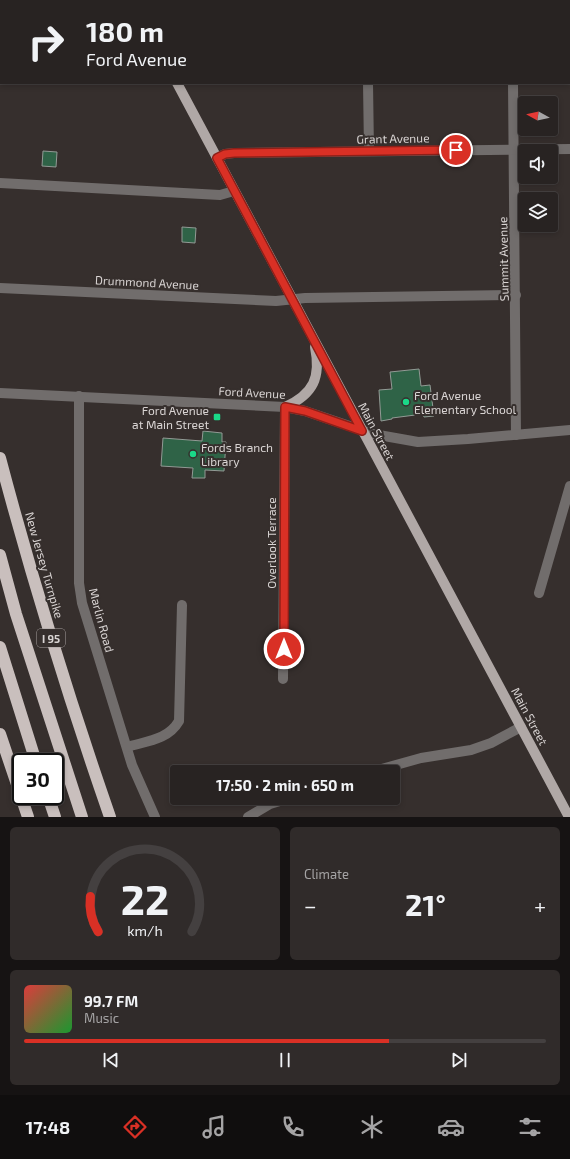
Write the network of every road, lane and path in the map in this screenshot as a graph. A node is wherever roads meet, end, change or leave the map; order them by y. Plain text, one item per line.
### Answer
1 (177, 84) edge
2 (368, 84) edge
3 (513, 84) edge
4 (570, 149) edge
5 (514, 150) junction
6 (369, 152) junction
7 (217, 158) junction
8 (0, 184) edge
9 (234, 191) junction
10 (0, 288) edge
11 (516, 295) junction
12 (292, 299) junction
13 (312, 337) junction
14 (5, 393) edge
15 (79, 396) junction
16 (285, 407) junction
17 (570, 430) edge
18 (362, 431) junction
19 (516, 435) junction
20 (0, 458) edge
21 (570, 486) edge
22 (0, 555) edge
23 (539, 593) dead end
24 (182, 605) dead end
25 (0, 648) edge
26 (283, 679) dead end
27 (521, 727) junction
28 (0, 734) edge
29 (127, 746) junction
30 (33, 753) edge
31 (396, 765) edge
32 (51, 805) edge
33 (268, 805) edge
34 (28, 817) edge
35 (55, 817) edge
36 (82, 817) edge
37 (110, 817) edge
38 (155, 817) edge
39 (248, 817) edge
40 (569, 817) edge

1 - 7 main road, Main Street
2 - 6 street
3 - 5 street, Summit Avenue
4 - 5 street, Grant Avenue
5 - 6 street, Grant Avenue
5 - 11 street, Summit Avenue
6 - 7 street, Grant Avenue
7 - 9 main road, Main Street
8 - 9 street
9 - 12 main road, Main Street
10 - 12 street, Drummond Avenue
11 - 12 street, Drummond Avenue
11 - 19 street, Summit Avenue
12 - 13 main road, Main Street
13 - 16 main road
13 - 18 main road, Main Street
14 - 15 street, Ford Avenue
15 - 16 street, Ford Avenue
15 - 29 street, Marlin Road
16 - 18 street, Ford Avenue
16 - 26 street, Overlook Terrace
17 - 19 street, Ford Avenue
18 - 19 street, Ford Avenue
18 - 27 main road, Main Street
20 - 37 highway, New Jersey Turnpike / I 95
21 - 23 street
22 - 36 highway, I 95
24 - 29 street
25 - 30 highway
27 - 31 street
27 - 40 main road, Main Street
28 - 34 highway
29 - 38 street, Marlin Road
32 - 35 highway
33 - 39 street

